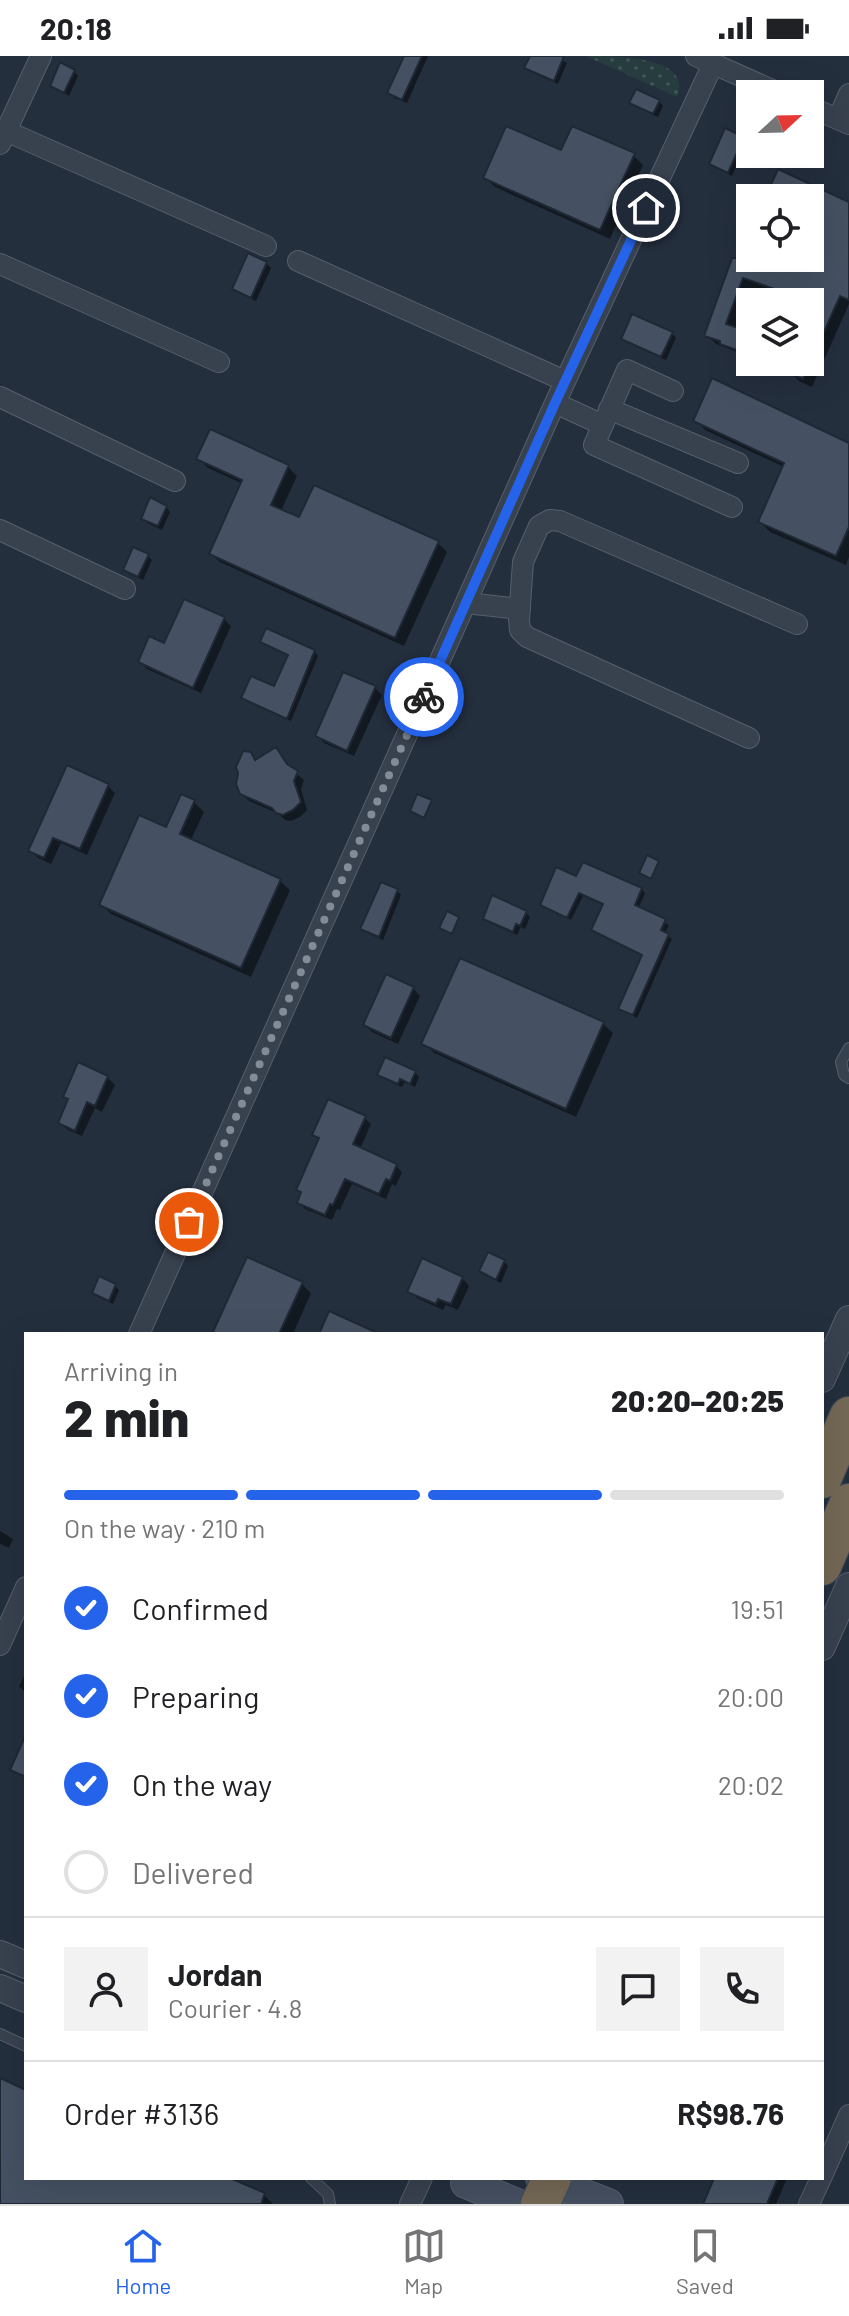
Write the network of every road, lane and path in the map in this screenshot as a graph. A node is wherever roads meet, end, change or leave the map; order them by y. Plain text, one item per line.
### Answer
1 (41, 56) edge
2 (705, 60) edge
3 (750, 80) edge
4 (849, 94) edge
5 (824, 113) edge
6 (843, 121) edge
7 (3, 137) edge
8 (266, 246) dead end
9 (298, 261) dead end
10 (0, 264) edge
11 (219, 362) dead end
12 (565, 381) junction
13 (673, 391) dead end
14 (0, 397) edge
15 (555, 403) junction
16 (606, 417) junction
17 (738, 463) dead end
18 (175, 481) dead end
19 (732, 507) dead end
20 (0, 530) edge
21 (125, 589) dead end
22 (466, 603) junction
23 (520, 609) junction
24 (797, 624) dead end
25 (749, 738) dead end
26 (849, 1048) edge
27 (849, 1078) edge
28 (849, 1319) edge
29 (140, 1332) edge
30 (824, 1375) edge
31 (849, 1416) edge
32 (824, 1474) edge
33 (849, 1503) edge
34 (824, 1561) edge
35 (24, 1591) edge
36 (846, 1598) edge
37 (824, 1643) edge
38 (0, 1645) edge
39 (0, 1954) edge
40 (24, 1964) edge
41 (0, 1988) edge
42 (24, 1998) edge
43 (0, 2034) edge
44 (24, 2045) edge
45 (849, 2115) edge
46 (824, 2172) edge
47 (313, 2180) edge
48 (421, 2180) edge
49 (523, 2180) edge
50 (547, 2180) edge
51 (821, 2180) edge
52 (461, 2186) edge
53 (573, 2188) edge
54 (330, 2204) edge
55 (410, 2204) edge
56 (514, 2204) edge
57 (540, 2204) edge
58 (608, 2204) edge
59 (809, 2204) edge

1 - 7 street
2 - 3 street
2 - 12 street
4 - 6 street
5 - 6 street
7 - 8 street
9 - 12 street
10 - 11 street
12 - 15 street
13 - 16 street
14 - 18 street
15 - 16 street
15 - 22 street
16 - 17 street
16 - 19 street
20 - 21 street
22 - 23 street
22 - 29 street
23 - 24 street
23 - 25 street
26 - 27 lane
28 - 30 street
31 - 32 highway
33 - 34 highway
35 - 38 street
36 - 37 street
39 - 40 street
41 - 42 street
43 - 44 lane
45 - 46 street
47 - 54 lane
48 - 55 street
49 - 56 highway
50 - 53 main road
51 - 59 street
52 - 56 main road
53 - 57 highway, bridge
53 - 58 main road

